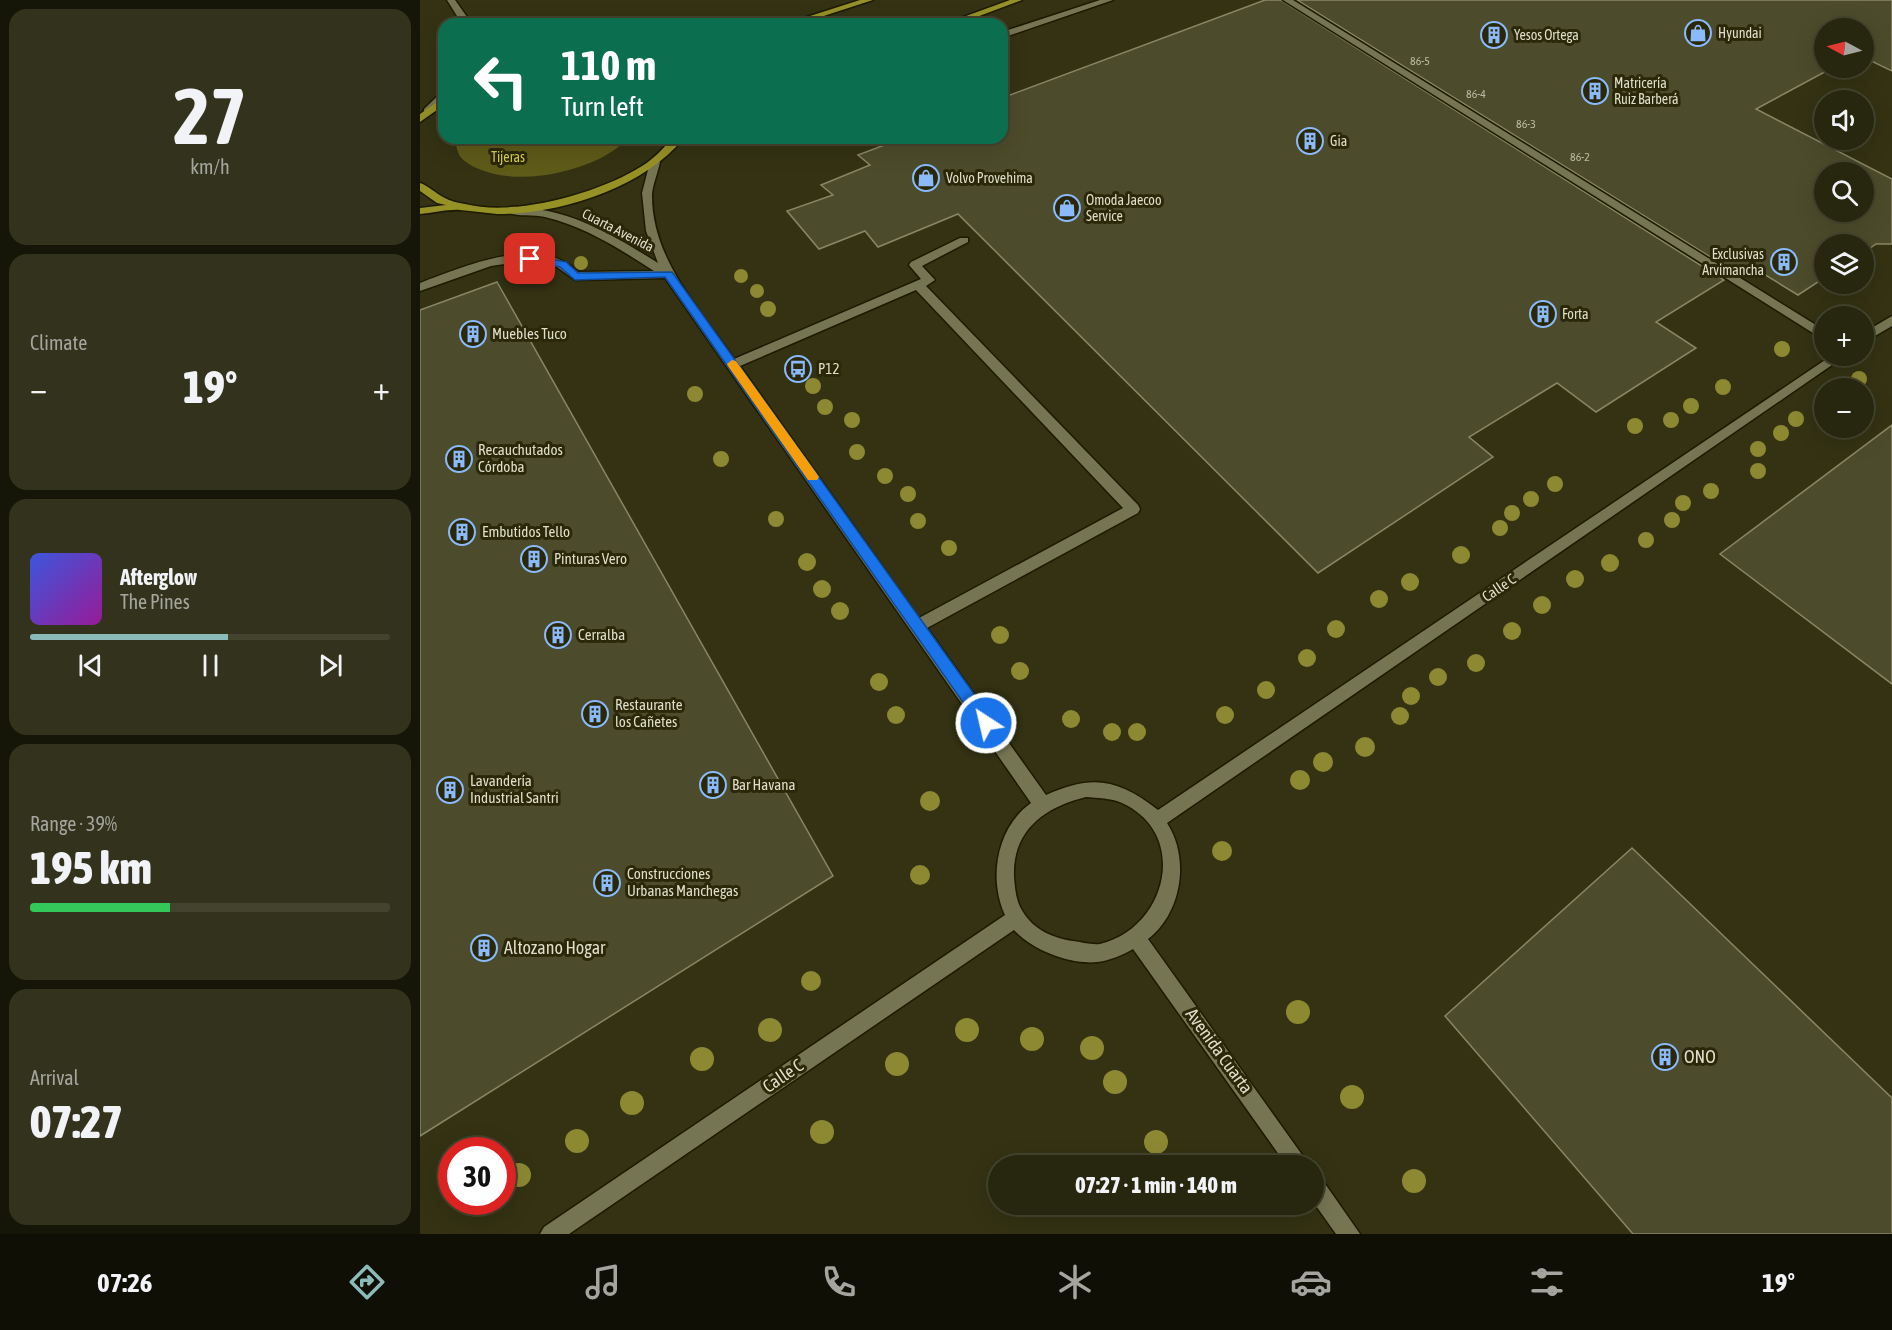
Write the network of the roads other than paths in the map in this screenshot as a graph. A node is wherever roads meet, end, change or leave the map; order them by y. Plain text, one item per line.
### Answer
1 (450, 0) edge
2 (869, 0) edge
3 (1018, 0) edge
4 (1109, 0) edge
5 (1287, 0) edge
6 (463, 18) edge
7 (810, 18) edge
8 (967, 18) edge
9 (1008, 33) edge
10 (438, 100) edge
11 (438, 104) edge
12 (428, 111) junction
13 (420, 119) edge
14 (673, 144) edge
15 (655, 162) junction
16 (420, 186) edge
17 (469, 208) junction
18 (509, 210) junction
19 (420, 211) edge
20 (964, 240) dead end
21 (668, 274) junction
22 (918, 285) junction
23 (420, 287) edge
24 (1892, 320) edge
25 (1814, 330) edge
26 (1874, 332) edge
27 (733, 364) junction
28 (1824, 366) edge
29 (918, 626) junction
30 (1043, 806) junction
31 (1158, 820) junction
32 (1016, 918) junction
33 (1136, 938) junction
34 (1292, 1155) edge
35 (1324, 1199) edge
36 (551, 1234) edge
37 (1349, 1234) edge

1 - 6 street
2 - 7 main road
3 - 8 main road
4 - 9 street
5 - 25 street
10 - 12 street
11 - 12 main road
12 - 13 main road
14 - 15 main road
15 - 18 main road
15 - 21 street, Cuarta Avenida
16 - 17 main road
17 - 18 main road
17 - 19 main road
18 - 21 street, Cuarta Avenida
20 - 22 street
21 - 23 street
21 - 27 street
22 - 27 street
22 - 29 street
24 - 26 street
27 - 29 street
28 - 31 street, Calle C
29 - 30 street
30 - 31 street
30 - 32 street
31 - 33 street
32 - 33 street
32 - 36 street, Calle C
33 - 34 street, Avenida Cuarta
35 - 37 street

